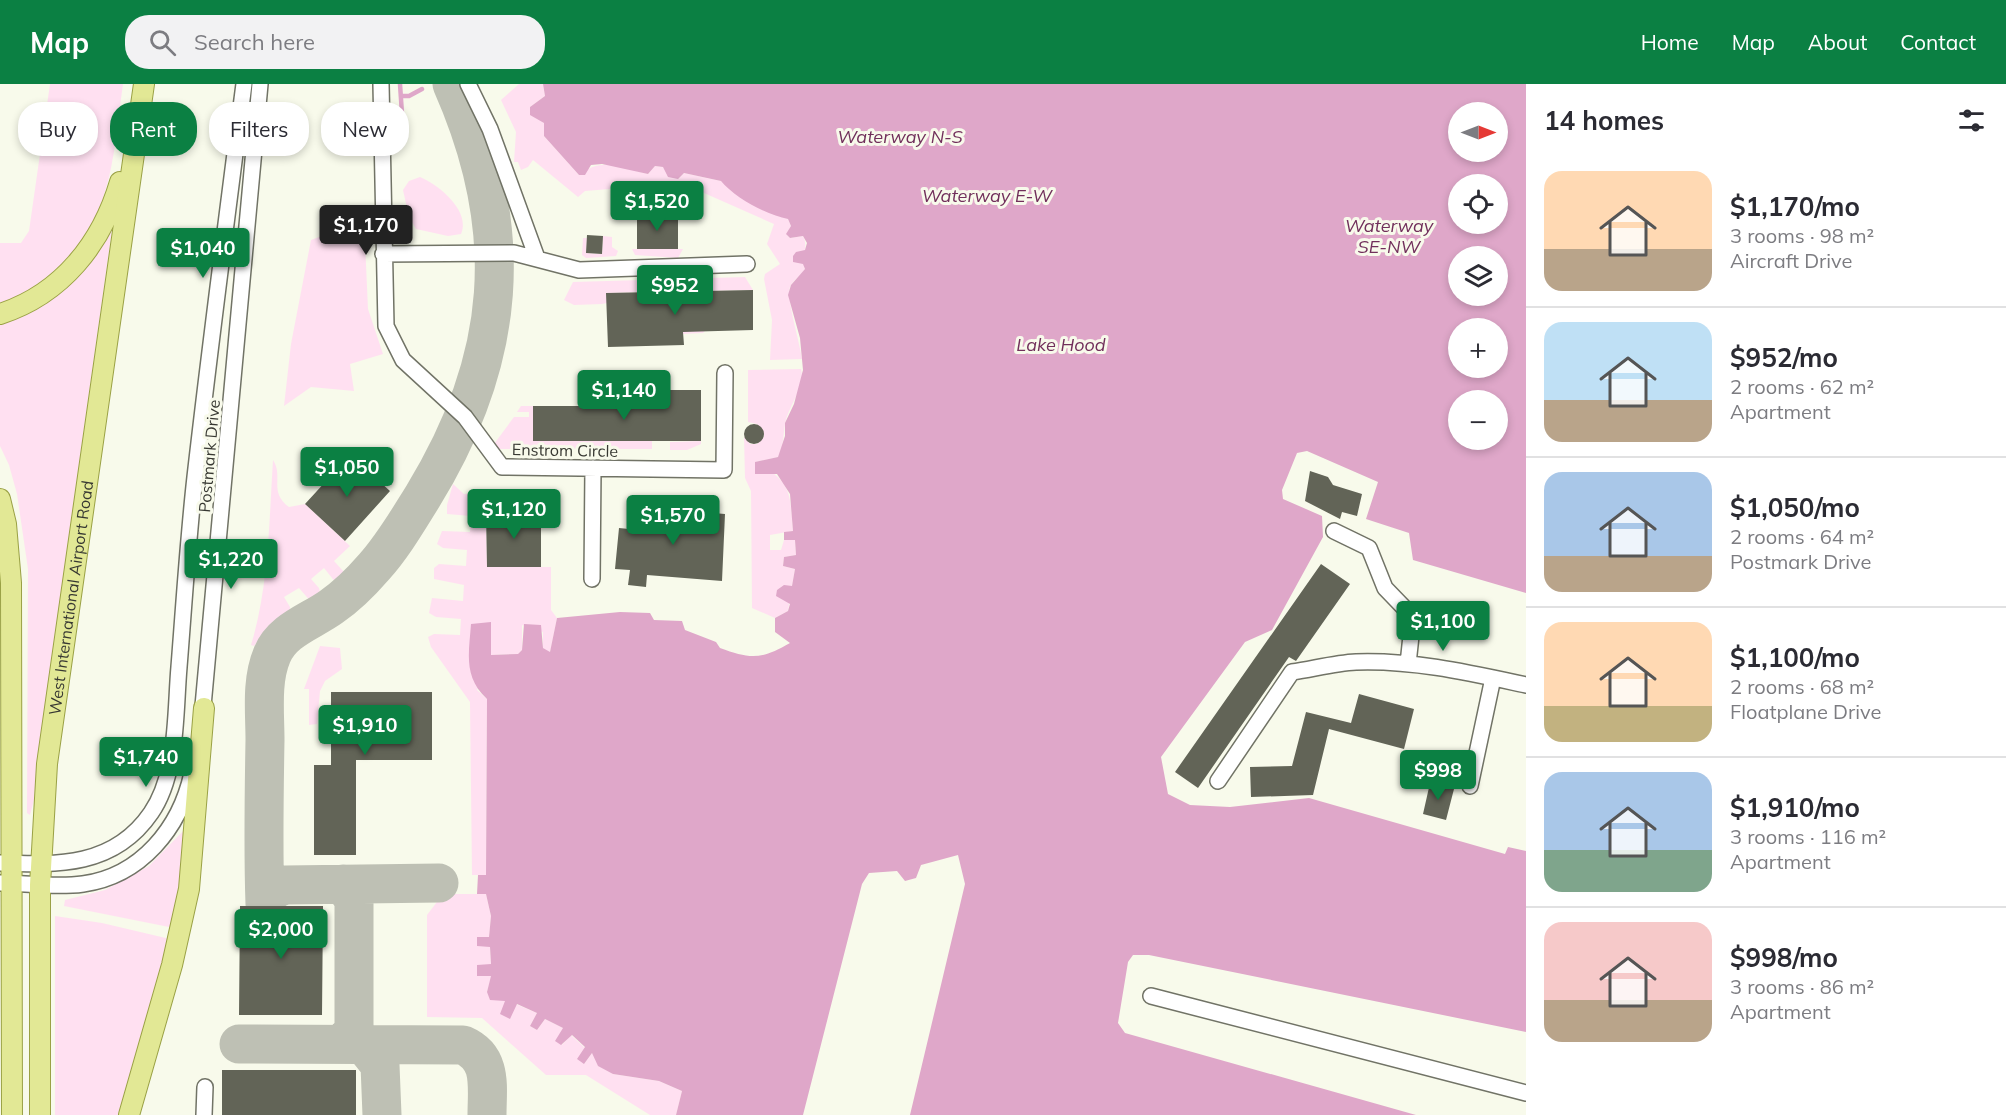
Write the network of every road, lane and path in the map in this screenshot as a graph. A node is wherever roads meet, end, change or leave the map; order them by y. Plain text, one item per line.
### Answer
1 (144, 84) edge
2 (244, 84) edge
3 (260, 84) edge
4 (381, 84) edge
5 (468, 84) edge
6 (141, 102) edge
7 (127, 156) edge
8 (133, 156) edge
9 (383, 254) junction
10 (537, 258) junction
11 (747, 264) dead end
12 (0, 314) edge
13 (725, 373) dead end
14 (593, 468) junction
15 (0, 499) edge
16 (1334, 531) dead end
17 (592, 579) dead end
18 (1408, 664) junction
19 (1493, 678) junction
20 (1526, 685) edge
21 (204, 708) junction
22 (1218, 781) dead end
23 (1470, 786) dead end
24 (40, 864) junction
25 (6, 873) edge
26 (40, 885) junction
27 (1151, 996) dead end
28 (205, 1087) dead end
29 (1526, 1093) edge
30 (12, 1115) edge
31 (40, 1115) edge
32 (129, 1115) edge
33 (204, 1115) edge

1 - 6 main road, West International Airport Road
2 - 24 street, Postmark Drive
3 - 21 street, Postmark Drive
4 - 9 street
5 - 10 street
7 - 12 main road
8 - 24 main road, West International Airport Road
9 - 10 street
9 - 14 street, Enstrom Circle
10 - 11 street
13 - 14 street, Enstrom Circle
14 - 17 street
15 - 25 main road
16 - 18 street
18 - 19 street
18 - 22 street
19 - 20 street
19 - 23 street
21 - 26 street, Postmark Drive
21 - 32 main road
24 - 25 street, Postmark Drive
24 - 26 main road, West International Airport Road
25 - 26 street, Postmark Drive
25 - 30 main road
26 - 31 main road, West International Airport Road
27 - 29 street
28 - 33 street

